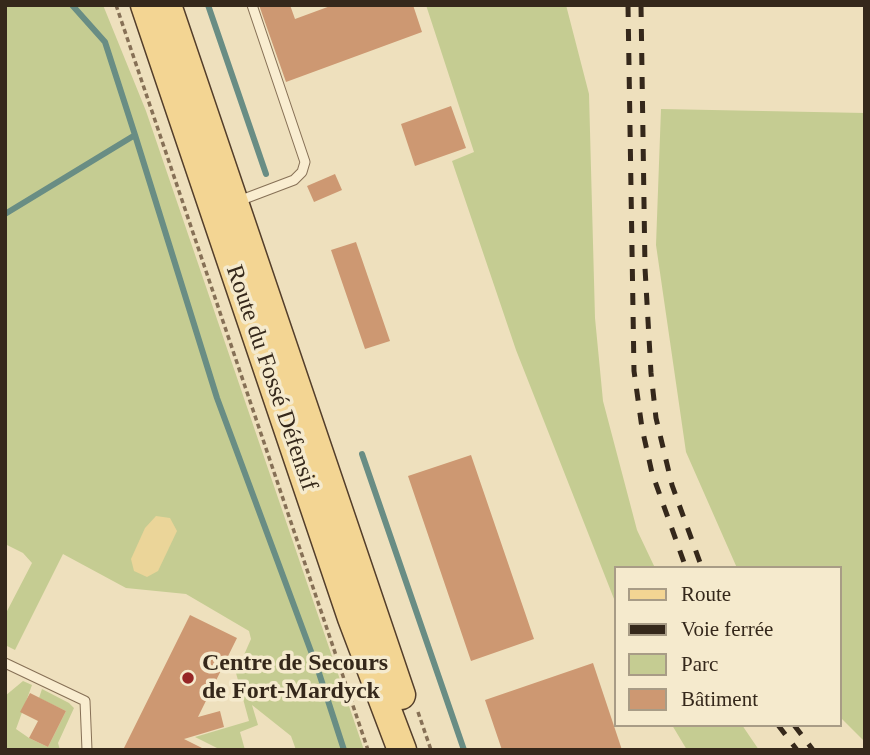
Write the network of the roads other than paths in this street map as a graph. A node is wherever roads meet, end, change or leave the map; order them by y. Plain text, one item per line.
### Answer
1 (145, 5) edge
2 (167, 5) edge
3 (253, 5) edge
4 (224, 206) junction
5 (5, 663) edge
6 (87, 750) edge
7 (401, 750) edge
8 (420, 750) edge

1 - 4 main road, Route du Fossé Défensif
2 - 4 main road, Route du Fossé Défensif
3 - 4 lane
4 - 7 main road, Route du Fossé Défensif
4 - 8 main road, Route du Fossé Défensif
5 - 6 lane

